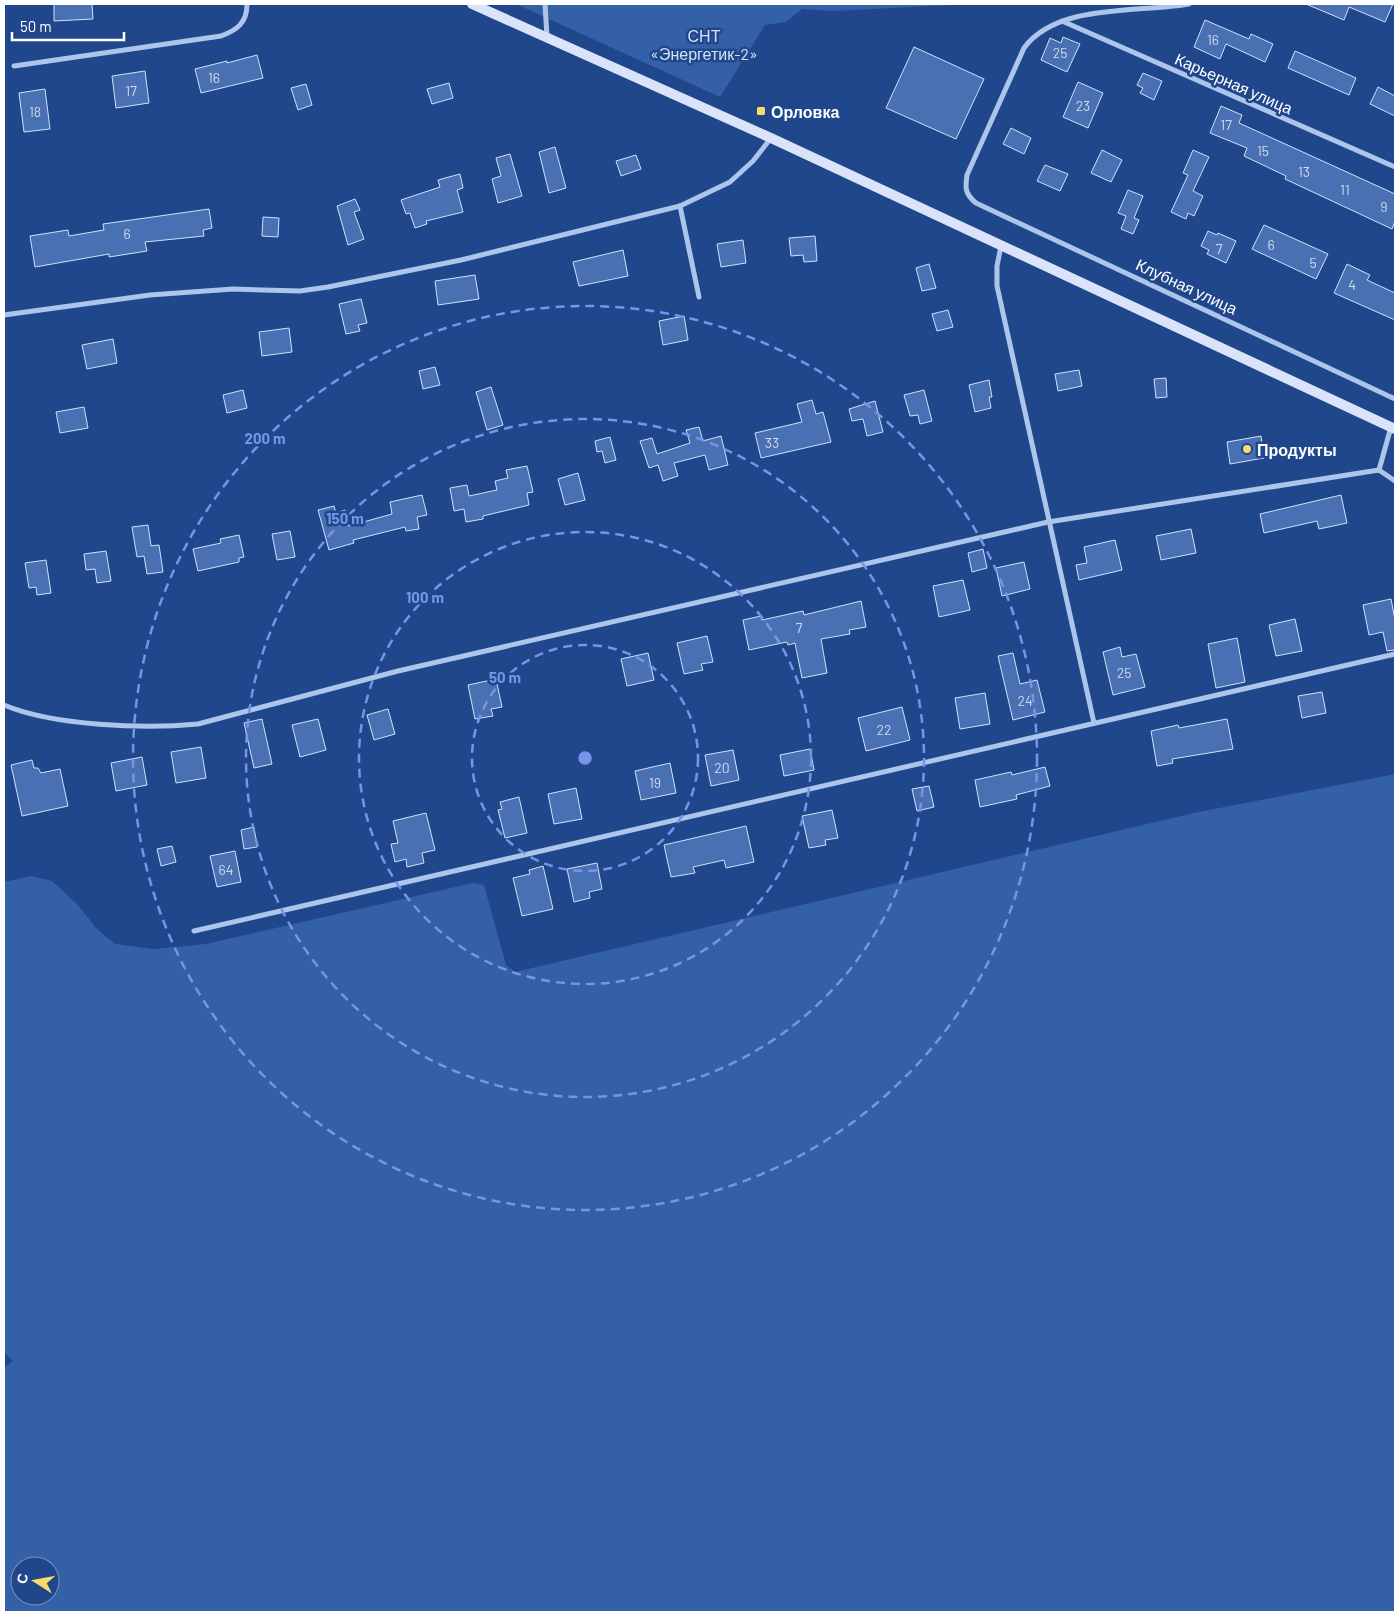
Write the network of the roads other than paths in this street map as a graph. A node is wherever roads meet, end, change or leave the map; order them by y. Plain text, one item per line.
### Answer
1 (247, 4) edge
2 (472, 4) edge
3 (545, 4) edge
4 (1189, 4) edge
5 (1062, 21) junction
6 (547, 37) junction
7 (14, 66) dead end
8 (771, 138) junction
9 (1395, 167) edge
10 (680, 206) junction
11 (1001, 246) junction
12 (698, 297) dead end
13 (4, 315) edge
14 (1395, 398) edge
15 (1393, 428) edge
16 (1379, 470) junction
17 (1395, 481) edge
18 (1048, 522) junction
19 (1395, 654) edge
20 (4, 705) edge
21 (1094, 722) junction
22 (194, 931) dead end

1 - 7 street
2 - 6 main road
3 - 6 street
4 - 5 street
5 - 9 street, Карьерная улица
5 - 14 street, Клубная улица
6 - 8 main road
8 - 10 street
8 - 11 main road
10 - 12 street
10 - 13 street
11 - 15 main road
11 - 18 street
15 - 16 street
16 - 17 street
16 - 18 street
18 - 20 street
18 - 21 street
19 - 21 street
21 - 22 street

